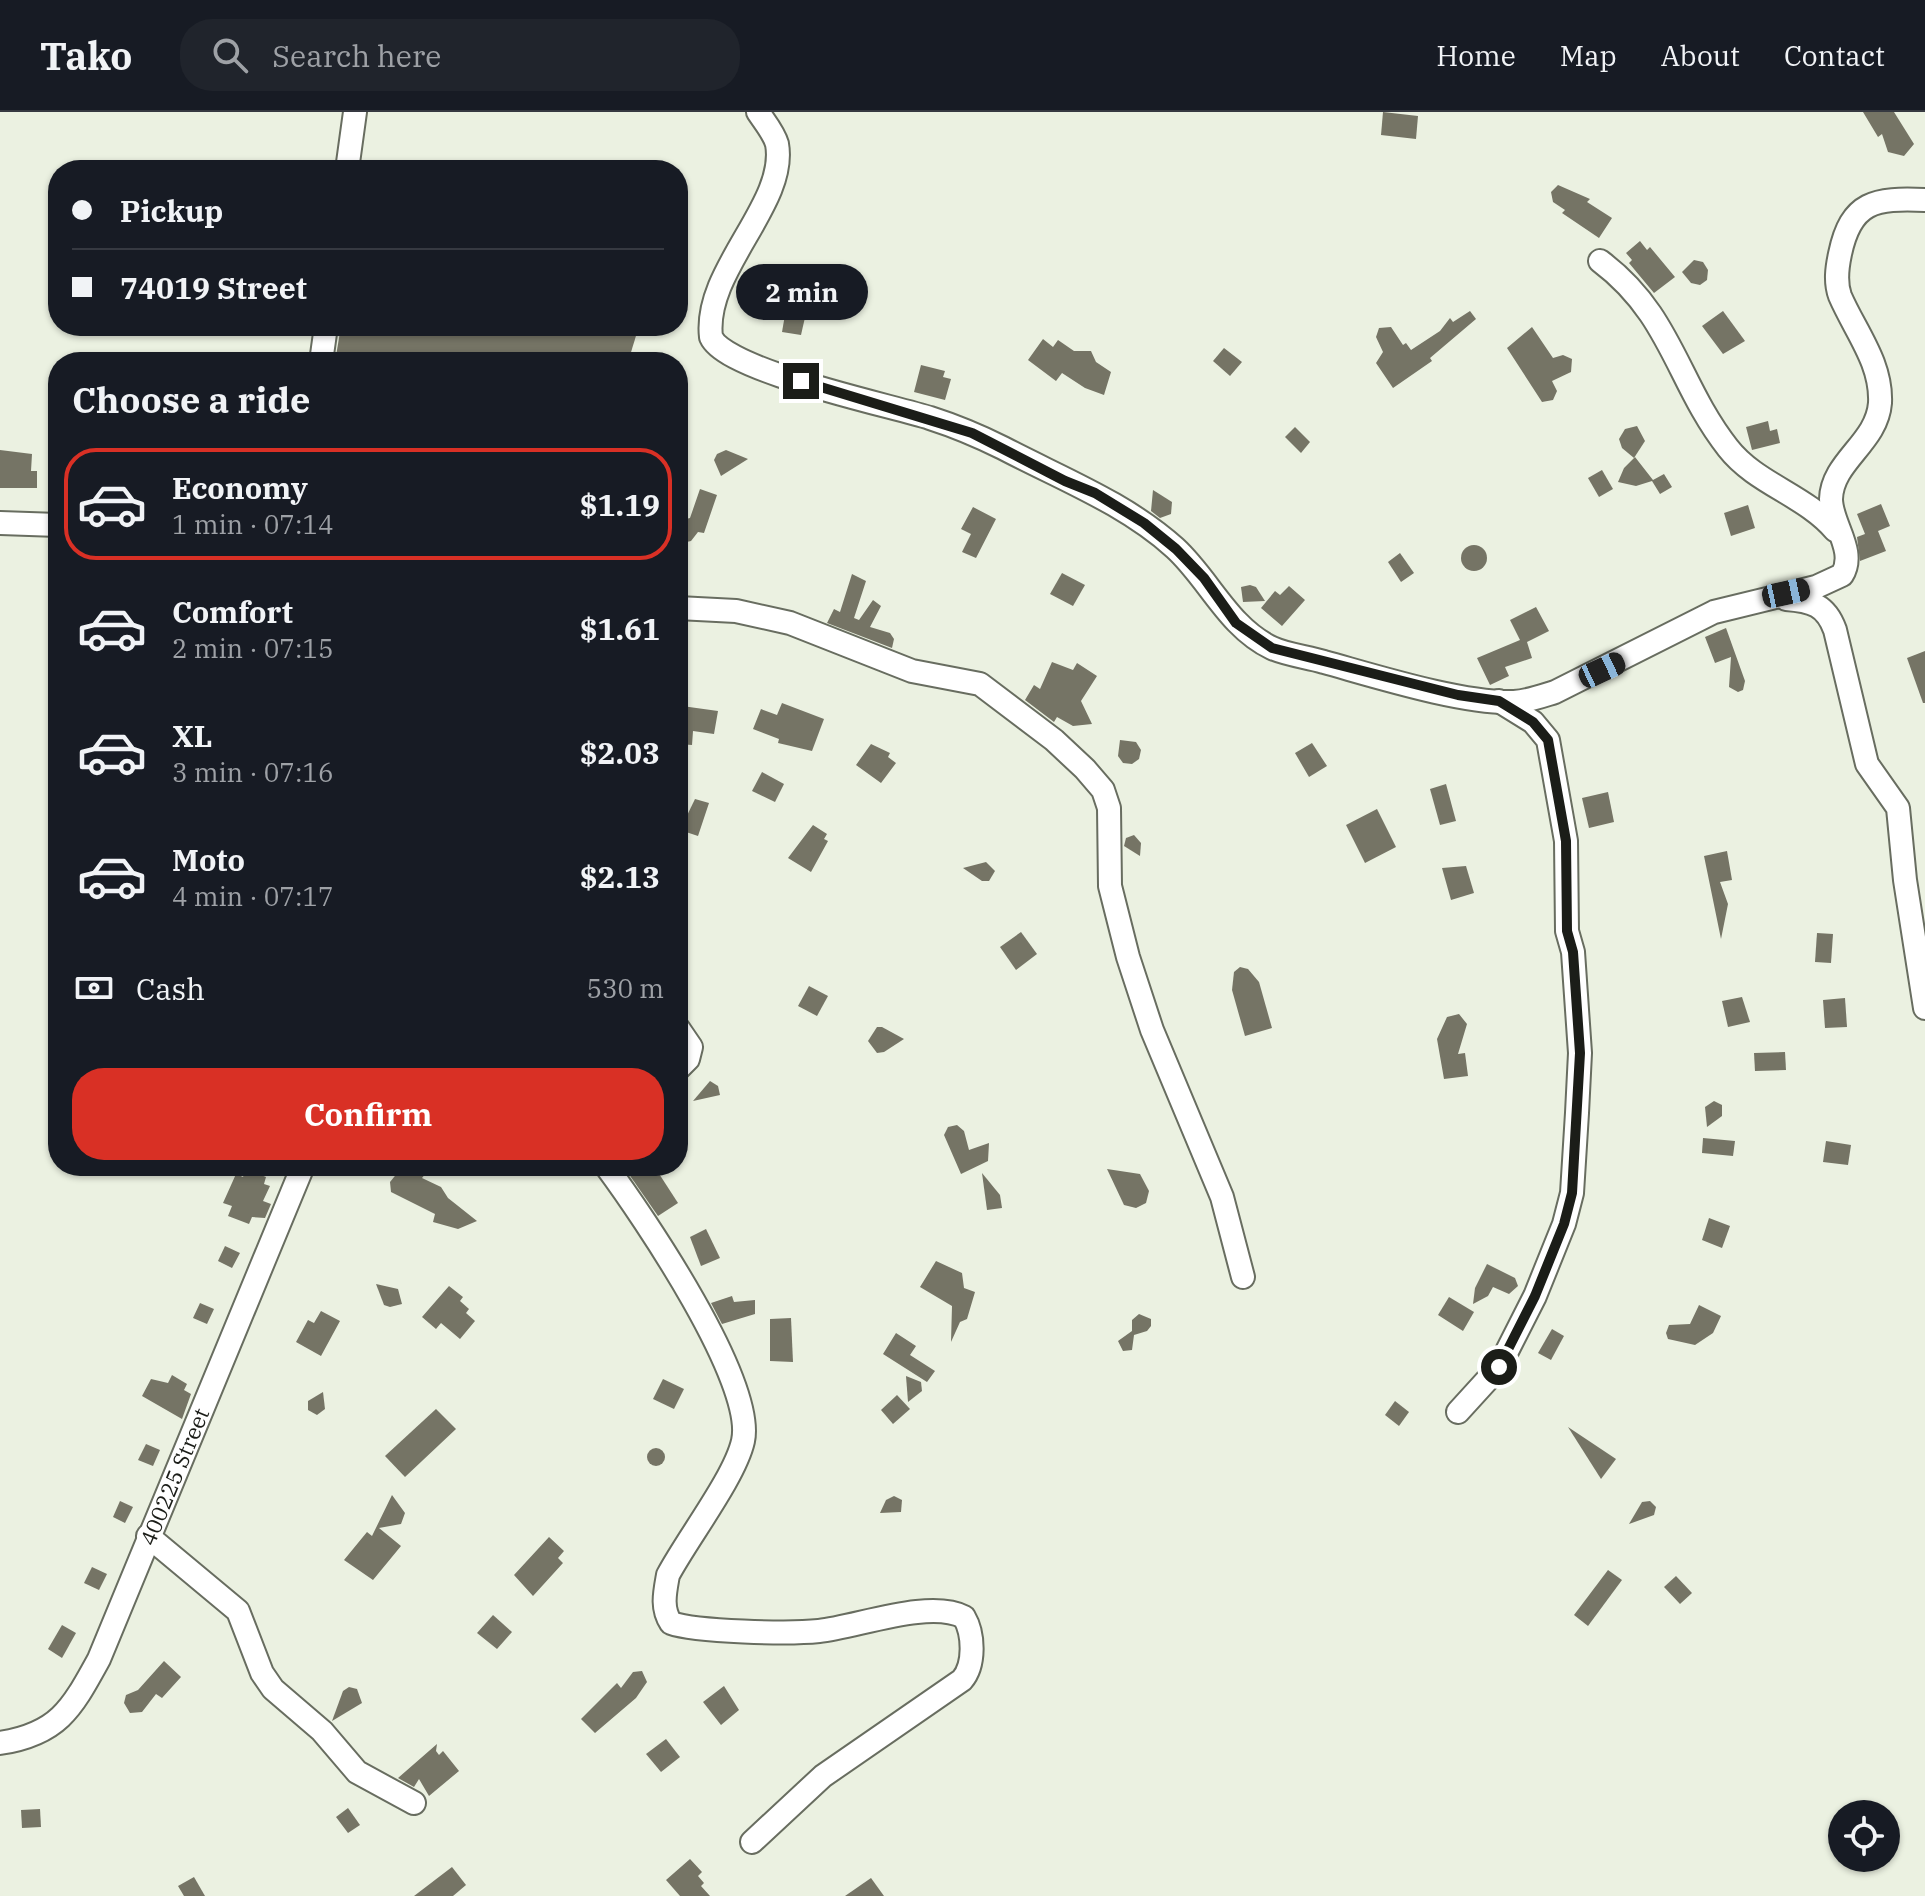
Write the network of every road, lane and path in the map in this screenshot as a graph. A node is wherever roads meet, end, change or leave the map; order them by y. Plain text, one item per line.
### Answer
1 (355, 112) edge
2 (758, 112) edge
3 (348, 160) edge
4 (1925, 200) edge
5 (1600, 261) dead end
6 (0, 523) edge
7 (48, 525) edge
8 (1841, 537) junction
9 (1761, 598) junction
10 (688, 609) edge
11 (1499, 701) junction
12 (1924, 1001) edge
13 (299, 1176) edge
14 (613, 1176) edge
15 (1243, 1277) dead end
16 (1458, 1412) dead end
17 (148, 1536) junction
18 (0, 1743) edge
19 (414, 1803) dead end
20 (752, 1842) dead end

1 - 3 street
2 - 11 street
4 - 8 street
5 - 8 street
6 - 7 street
8 - 9 street
9 - 11 street
9 - 12 street
10 - 15 street
11 - 16 street
13 - 17 street, 400225 Street
14 - 20 street
17 - 18 street, 400225 Street
17 - 19 street

